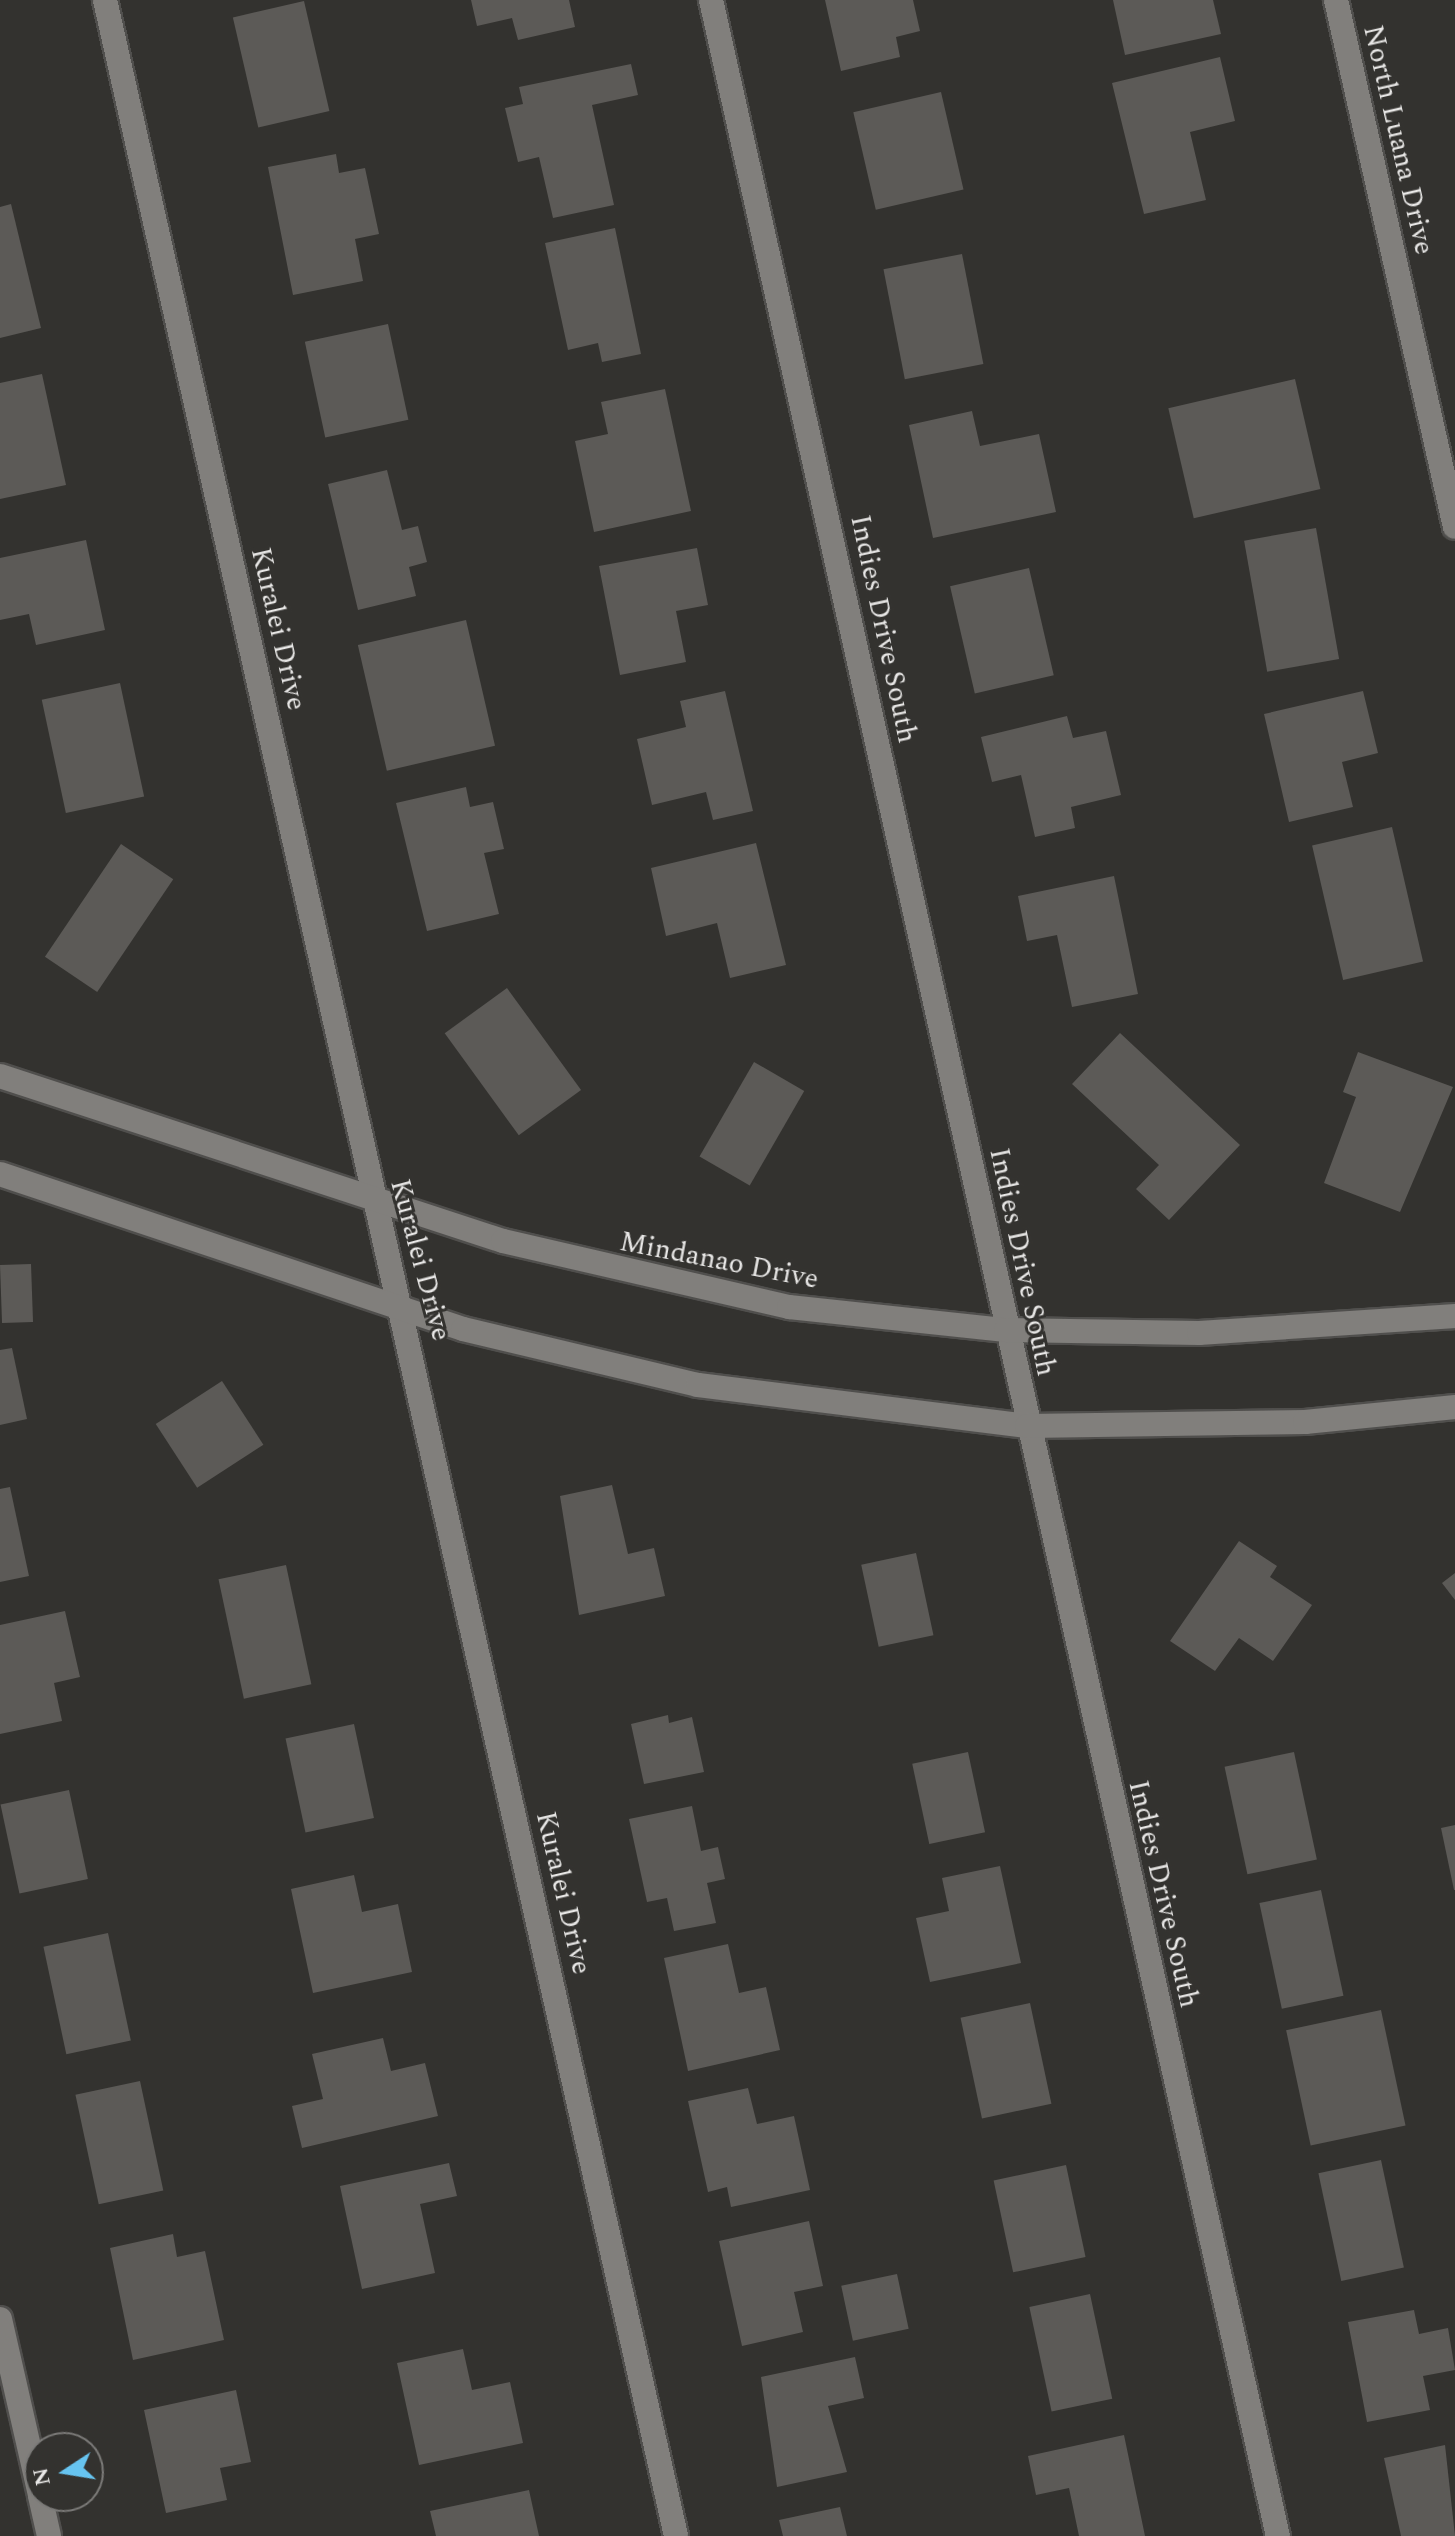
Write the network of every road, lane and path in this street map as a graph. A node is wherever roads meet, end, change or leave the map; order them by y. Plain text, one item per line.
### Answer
1 (105, 0) edge
2 (711, 0) edge
3 (1336, 0) edge
4 (1455, 527) edge
5 (0, 1076) edge
6 (0, 1174) edge
7 (373, 1201) junction
8 (401, 1306) junction
9 (1455, 1316) edge
10 (1006, 1330) junction
11 (1455, 1407) edge
12 (1027, 1426) junction
13 (0, 2319) edge
14 (26, 2432) edge
15 (44, 2512) edge
16 (49, 2536) edge
17 (676, 2536) edge
18 (1278, 2536) edge

1 - 7 street, Kuralei Drive
2 - 10 street, Indies Drive South
3 - 4 street, North Luana Drive
5 - 7 street, Mindanao Drive
6 - 8 street
7 - 8 street, Kuralei Drive
7 - 10 street, Mindanao Drive
8 - 12 street
8 - 17 street, Kuralei Drive
9 - 10 street, Mindanao Drive
10 - 12 street, Indies Drive South
11 - 12 street
12 - 18 street, Indies Drive South
13 - 14 street
15 - 16 street

